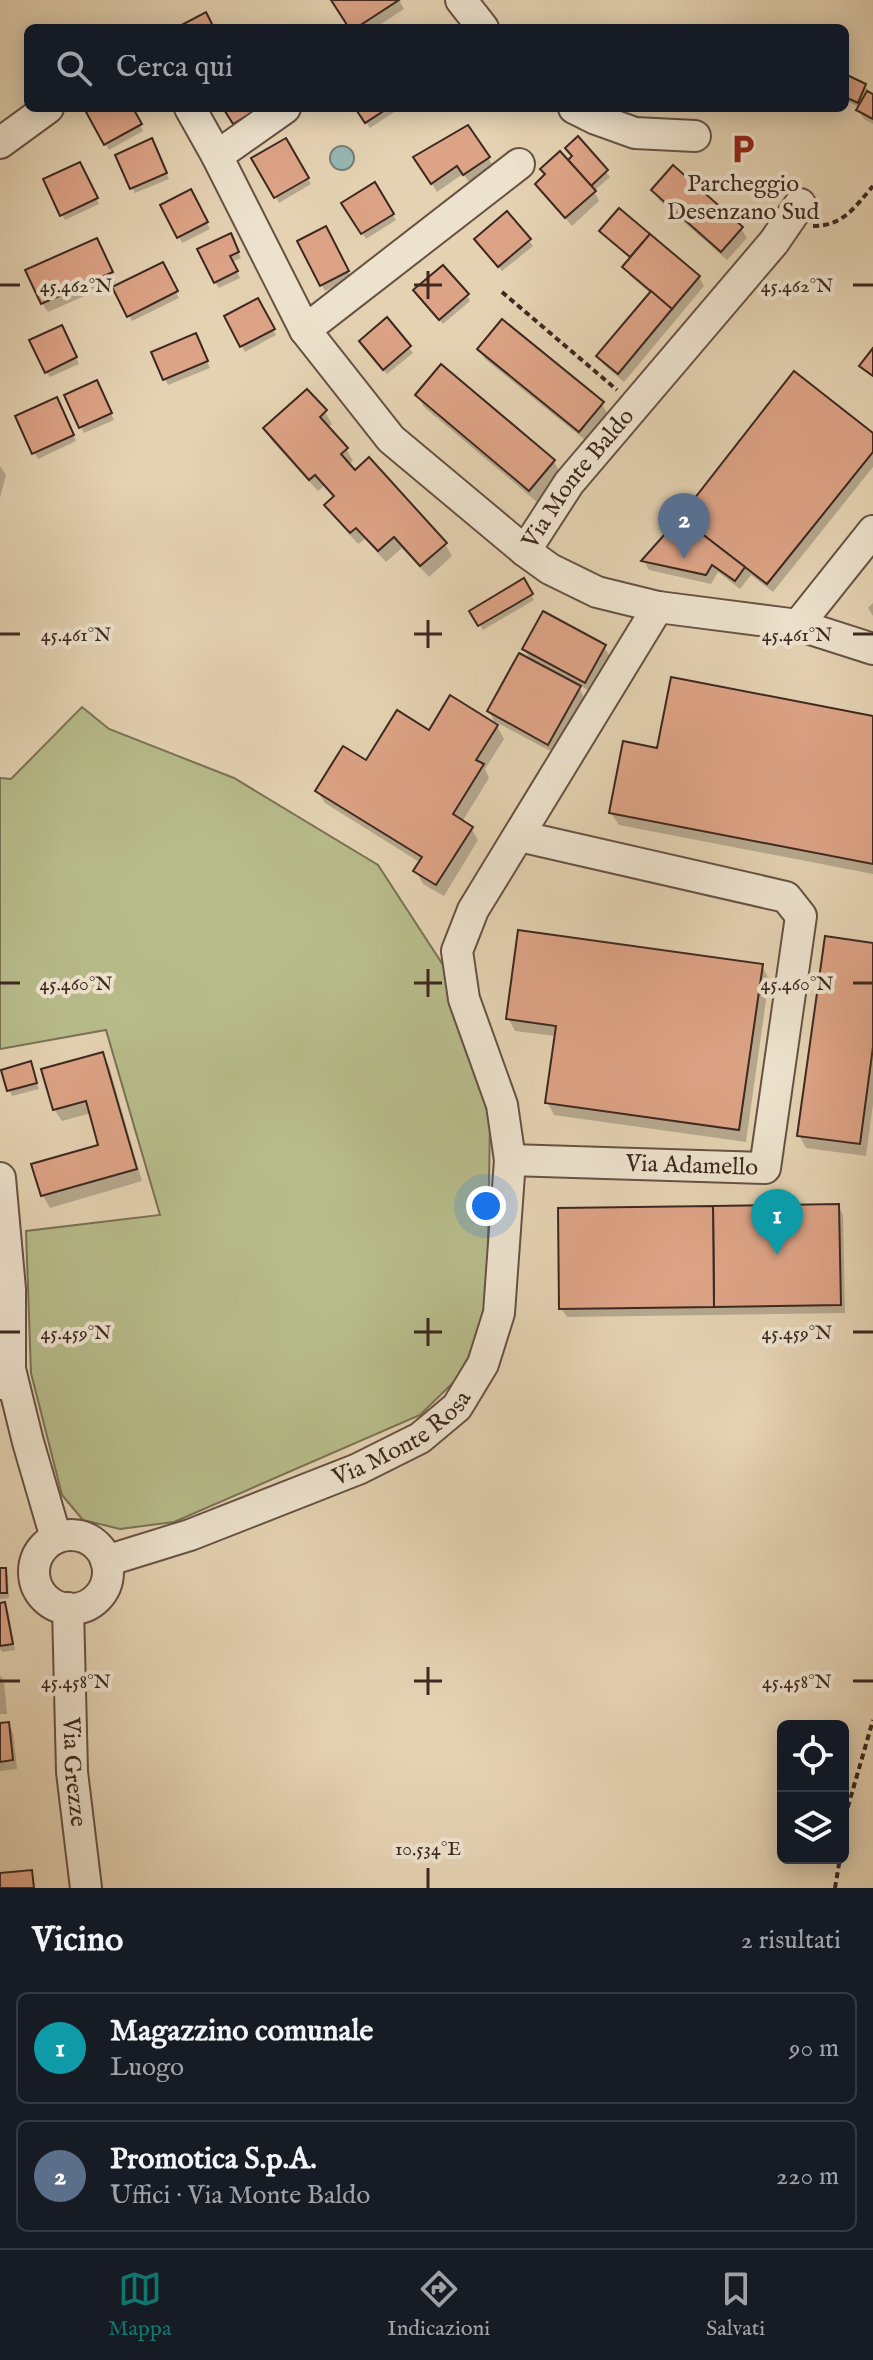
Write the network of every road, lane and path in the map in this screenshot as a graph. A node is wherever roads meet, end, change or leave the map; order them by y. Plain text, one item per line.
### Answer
1 (461, 0) edge
2 (480, 24) edge
3 (43, 112) edge
4 (192, 112) edge
5 (279, 112) edge
6 (582, 112) edge
7 (695, 136) dead end
8 (0, 143) edge
9 (217, 156) junction
10 (519, 164) dead end
11 (800, 204) dead end
12 (502, 292) dead end
13 (305, 330) junction
14 (635, 404) junction
15 (873, 531) edge
16 (525, 551) junction
17 (658, 607) junction
18 (798, 625) junction
19 (873, 649) edge
20 (519, 836) junction
21 (510, 1160) junction
22 (0, 1178) edge
23 (5, 1291) edge
24 (5, 1376) edge
25 (56, 1538) junction
26 (106, 1561) junction
27 (68, 1608) junction
28 (873, 1720) edge
29 (849, 1803) edge
30 (839, 1864) edge
31 (86, 1888) edge
32 (835, 1888) edge

1 - 2 street
3 - 8 street
4 - 9 street, Via Monte Baldo
5 - 9 street
6 - 7 street
9 - 13 street, Via Monte Baldo
10 - 13 street
11 - 14 street, Via Monte Baldo
12 - 14 path
13 - 16 street, Via Monte Baldo
14 - 16 street, Via Monte Baldo
15 - 18 street
16 - 17 street
17 - 18 street
17 - 20 street
18 - 19 street
20 - 21 street
20 - 21 street, Via Adamello
21 - 26 street, Via Monte Rosa
22 - 23 street
23 - 24 street
24 - 25 street
25 - 26 street
25 - 27 street
26 - 27 street
27 - 31 street, Via Grezze
28 - 29 path
30 - 32 path

